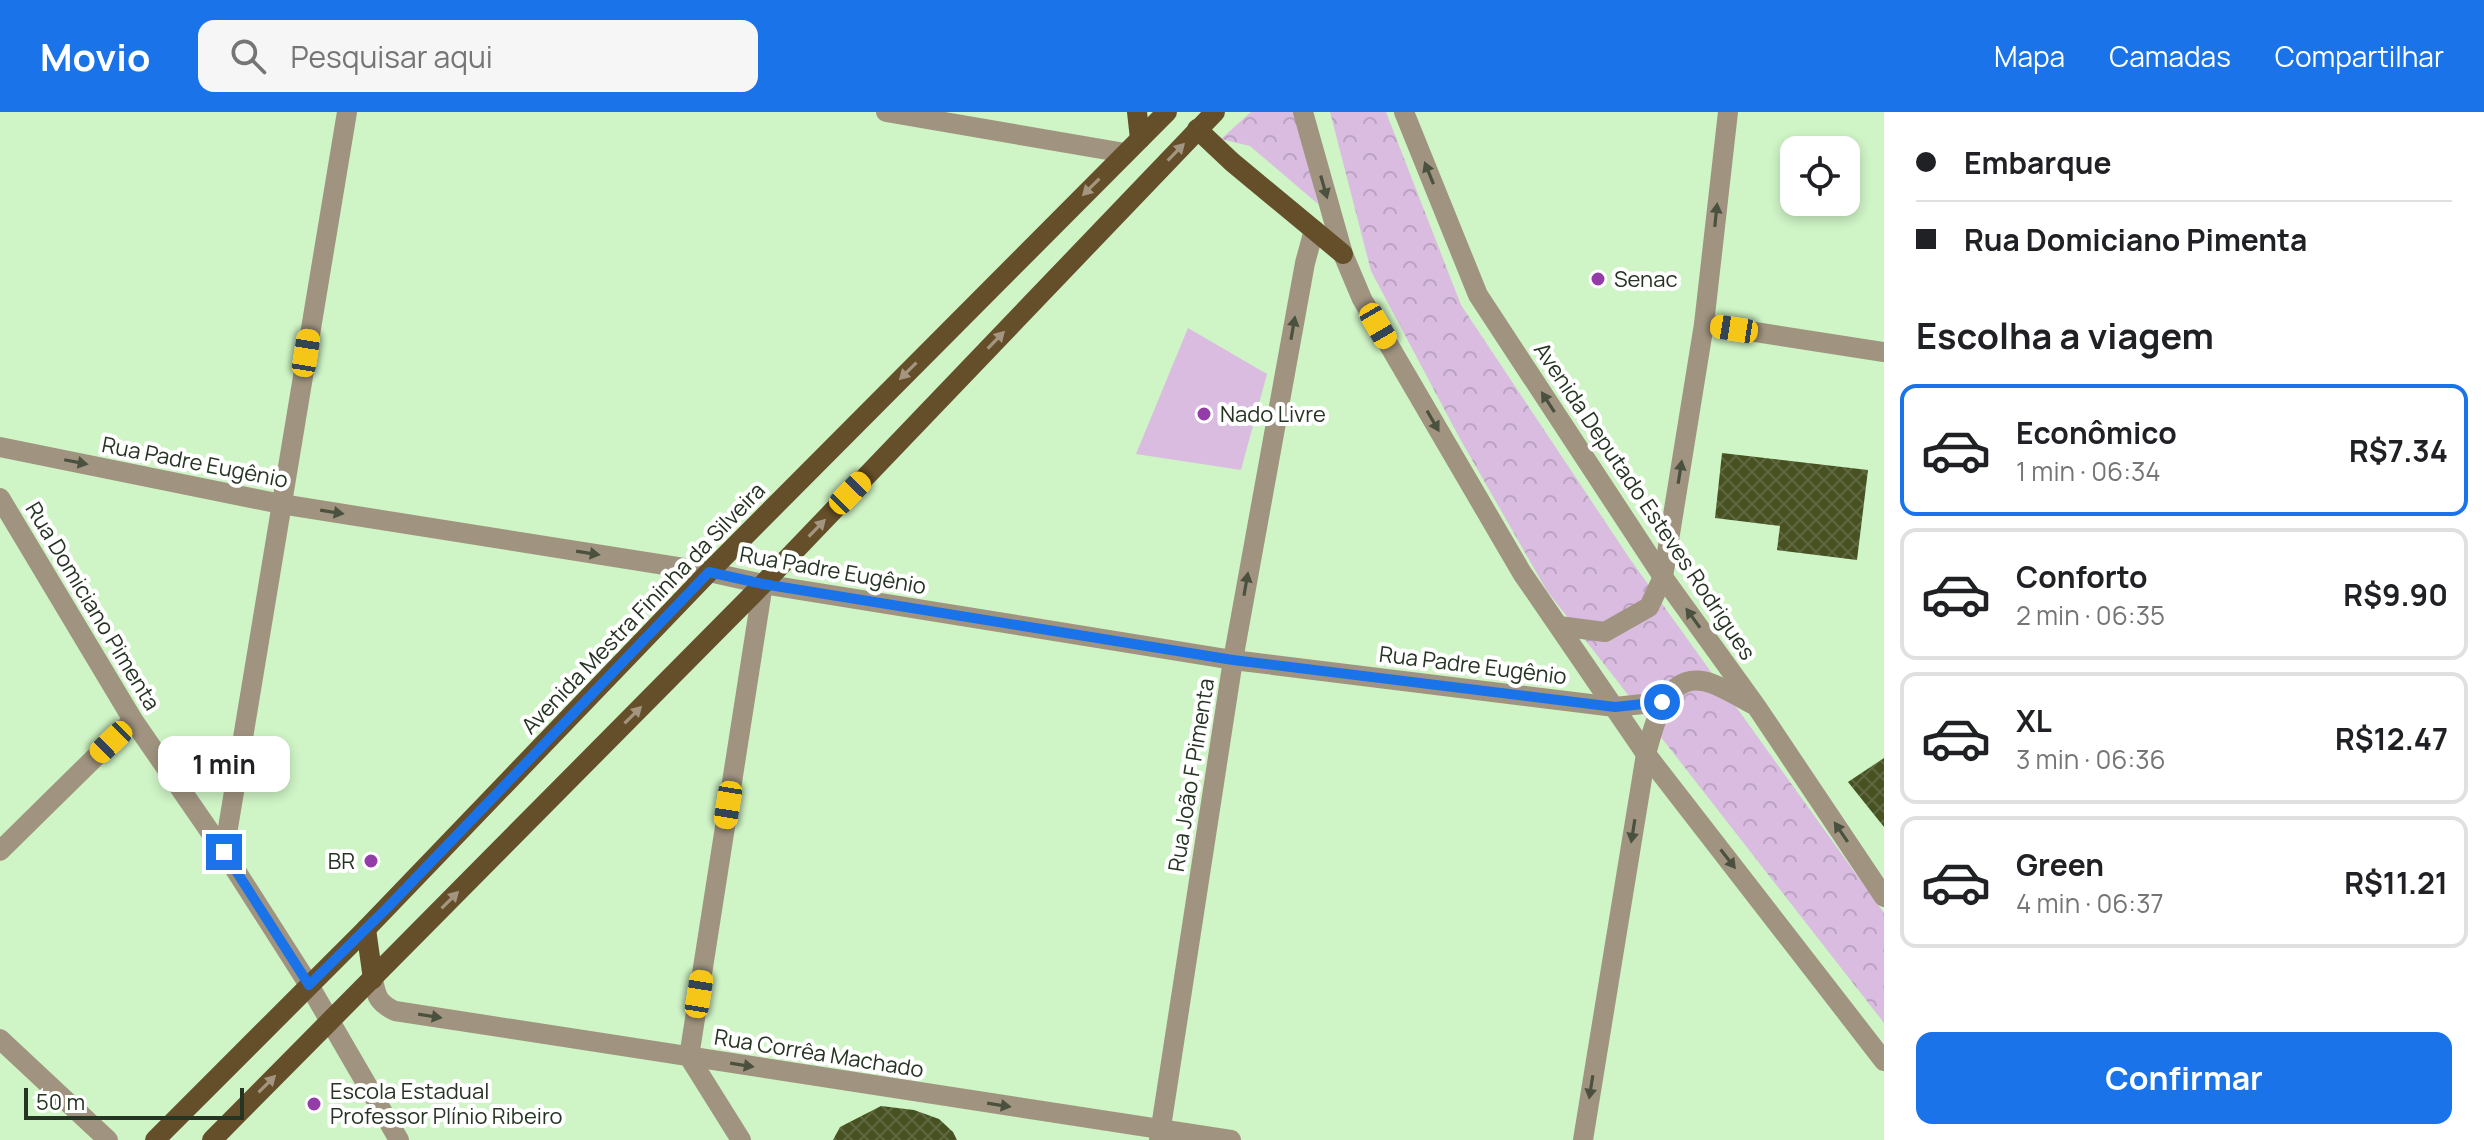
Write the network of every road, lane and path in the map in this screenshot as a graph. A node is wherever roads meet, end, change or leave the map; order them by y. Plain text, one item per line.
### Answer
1 (347, 112) edge
2 (886, 112) edge
3 (1137, 112) edge
4 (1167, 112) edge
5 (1215, 112) edge
6 (1303, 112) edge
7 (1404, 112) edge
8 (1728, 112) edge
9 (1197, 129) junction
10 (1132, 146) junction
11 (1314, 230) junction
12 (1343, 254) junction
13 (1704, 324) junction
14 (1884, 352) edge
15 (0, 447) edge
16 (0, 498) edge
17 (281, 504) junction
18 (709, 572) junction
19 (1663, 577) junction
20 (763, 584) junction
21 (1559, 626) junction
22 (1233, 660) junction
23 (1662, 702) junction
24 (1756, 706) junction
25 (1615, 707) junction
26 (133, 720) junction
27 (1646, 754) junction
28 (0, 851) edge
29 (224, 852) junction
30 (1884, 897) edge
31 (366, 929) junction
32 (373, 979) junction
33 (309, 985) junction
34 (330, 1020) junction
35 (0, 1039) edge
36 (689, 1057) junction
37 (1884, 1061) edge
38 (1160, 1135) edge
39 (108, 1140) edge
40 (155, 1140) edge
41 (212, 1140) edge
42 (399, 1140) edge
43 (741, 1140) edge
44 (1231, 1140) edge
45 (1583, 1140) edge

1 - 17 street
2 - 10 street
3 - 10 main road
4 - 10 main road, Avenida Mestra Fininha da Silveira
5 - 9 main road
6 -> 12 street
19 -> 7 street, Avenida Deputado Esteves Rodrigues
13 -> 8 street
9 - 11 main road
20 -> 9 main road
10 -> 18 main road, Avenida Mestra Fininha da Silveira
11 - 12 main road
22 -> 11 street, Rua João F Pimenta
12 -> 21 street
13 - 14 street
19 -> 13 street
15 -> 17 street, Rua Padre Eugênio
16 - 26 street, Rua Domiciano Pimenta
17 -> 18 street, Rua Padre Eugênio
17 - 29 street
18 - 20 street, Rua Padre Eugênio
18 - 31 main road, Avenida Mestra Fininha da Silveira
19 - 21 street
24 -> 19 street, Avenida Deputado Esteves Rodrigues
20 - 22 street, Rua Padre Eugênio
32 -> 20 main road
20 - 36 street
21 - 25 street
22 - 25 street, Rua Padre Eugênio
22 - 38 street, Rua João F Pimenta
23 - 24 street
23 - 25 street, Rua Padre Eugênio
23 - 27 street
30 -> 24 street, Avenida Deputado Esteves Rodrigues
25 - 27 street
26 - 28 street
26 - 29 street, Rua Domiciano Pimenta
27 -> 37 street
27 -> 45 street
29 - 33 street, Rua Domiciano Pimenta
31 - 32 main road
31 - 33 main road, Avenida Mestra Fininha da Silveira
32 - 34 main road
32 -> 36 street, Rua Corrêa Machado
33 - 34 street, Rua Domiciano Pimenta
33 - 40 main road, Avenida Mestra Fininha da Silveira
41 -> 34 main road
34 - 42 street, Rua Domiciano Pimenta
35 - 39 street
36 -> 38 street, Rua Corrêa Machado
36 - 43 street
38 - 44 street, Rua Corrêa Machado

